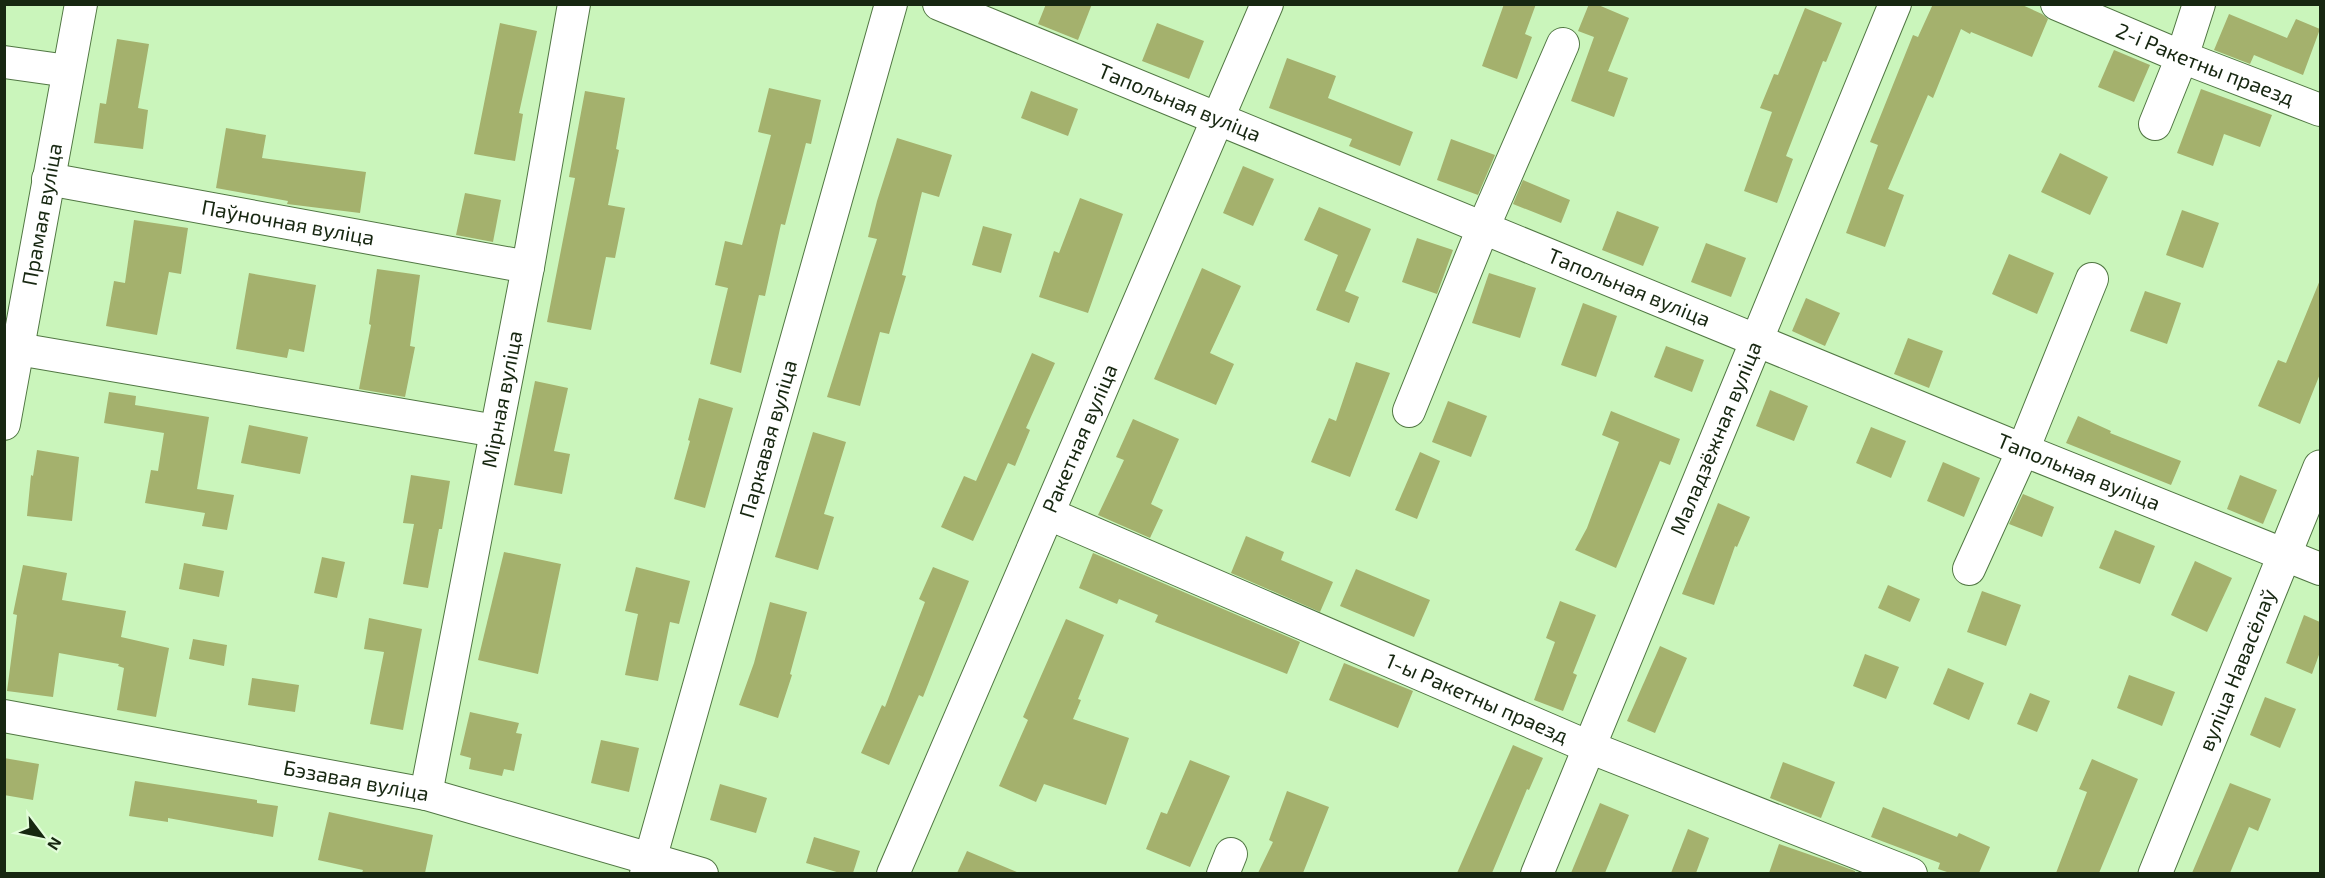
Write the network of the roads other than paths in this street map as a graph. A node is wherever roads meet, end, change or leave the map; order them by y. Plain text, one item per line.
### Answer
1 (81, 4) edge
2 (574, 4) edge
3 (891, 4) edge
4 (939, 4) edge
5 (1267, 4) edge
6 (1895, 4) edge
7 (2058, 4) edge
8 (2199, 4) edge
9 (1563, 44) dead end
10 (2182, 57) junction
11 (4, 62) edge
12 (68, 71) junction
13 (2320, 110) edge
14 (1218, 119) junction
15 (2155, 124) dead end
16 (48, 179) junction
17 (1483, 228) junction
18 (528, 267) junction
19 (2092, 279) dead end
20 (17, 280) edge
21 (1757, 340) junction
22 (18, 349) junction
23 (1409, 411) dead end
24 (4, 424) edge
25 (496, 431) junction
26 (2024, 450) junction
27 (2320, 467) edge
28 (1049, 514) junction
29 (2284, 554) junction
30 (1969, 568) dead end
31 (2320, 569) edge
32 (4, 716) edge
33 (1589, 747) junction
34 (426, 794) junction
35 (648, 866) edge
36 (702, 873) edge
37 (893, 873) edge
38 (1536, 873) edge
39 (1911, 873) edge
40 (2155, 873) edge

1 - 12 street, Прамая вуліца
2 - 18 street, Мірная вуліца
3 - 35 street, Паркавая вуліца
4 - 14 street, Тапольная вуліца
5 - 14 street, Ракетная вуліца
6 - 21 street, Маладзёжная вуліца
7 - 10 street, 2-і Ракетны праезд
8 - 10 street
9 - 17 street
10 - 13 street, 2-і Ракетны праезд
10 - 15 street
11 - 12 street
12 - 16 street, Прамая вуліца
14 - 17 street, Тапольная вуліца
14 - 28 street, Ракетная вуліца
16 - 18 street, Паўночная вуліца
16 - 20 street, Прамая вуліца
17 - 21 street, Тапольная вуліца
17 - 23 street
18 - 25 street, Мірная вуліца
19 - 26 street
20 - 22 street, Прамая вуліца
21 - 26 street, Тапольная вуліца
21 - 33 street, Маладзёжная вуліца
22 - 24 street, Прамая вуліца
22 - 25 street
25 - 34 street, Мірная вуліца
26 - 29 street, Тапольная вуліца
26 - 30 street
27 - 29 main road, вуліца Навасёлаў
28 - 33 street, 1-ы Ракетны праезд
28 - 37 street, Ракетная вуліца
29 - 31 street, Тапольная вуліца
29 - 40 main road, вуліца Навасёлаў
32 - 34 street, Бэзавая вуліца
33 - 38 street, Маладзёжная вуліца
33 - 39 street, 1-ы Ракетны праезд
34 - 35 street, Бэзавая вуліца
35 - 36 street, Бэзавая вуліца

